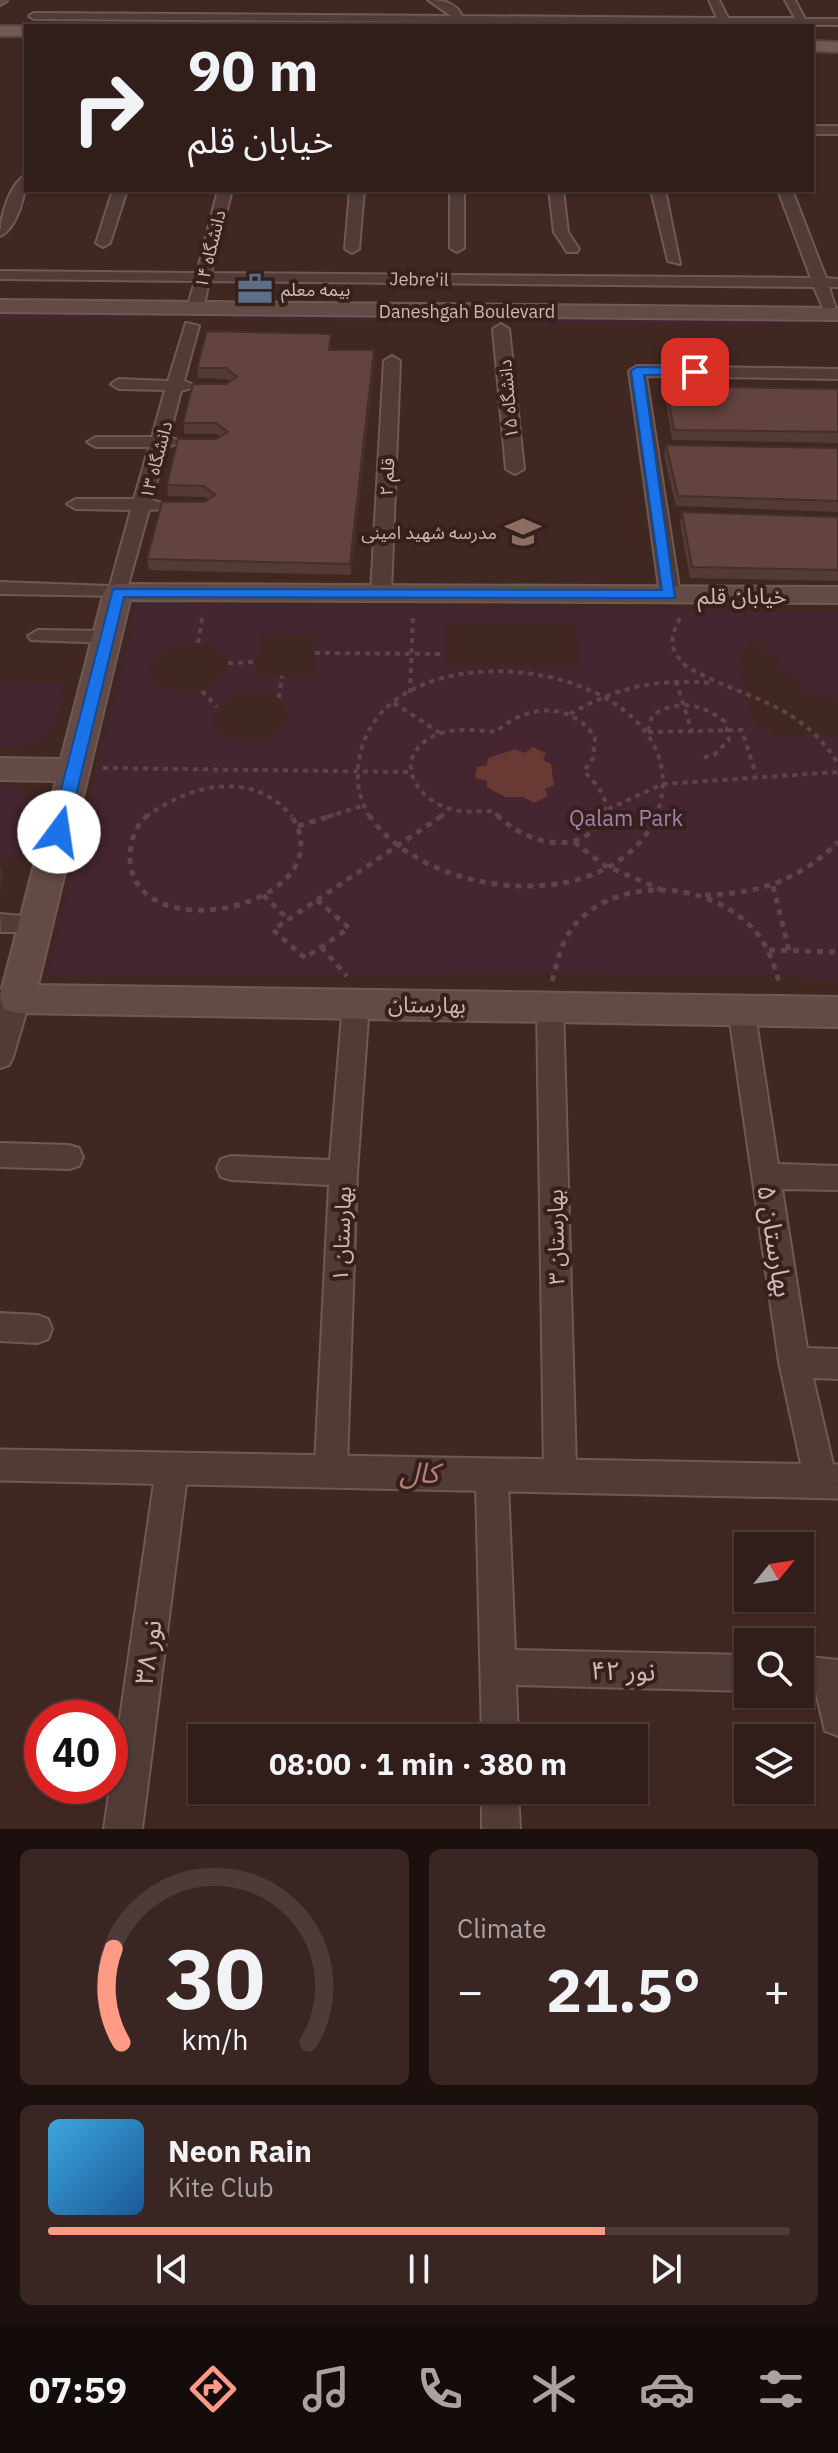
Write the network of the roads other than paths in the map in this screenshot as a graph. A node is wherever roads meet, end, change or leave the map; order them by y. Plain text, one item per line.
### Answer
1 (44, 0) edge
2 (67, 0) edge
3 (131, 0) edge
4 (259, 0) edge
5 (433, 0) edge
6 (714, 0) edge
7 (790, 0) edge
8 (403, 5) dead end
9 (69, 16) junction
10 (122, 17) junction
11 (254, 19) junction
12 (724, 22) junction
13 (838, 22) edge
14 (392, 23) edge
15 (458, 23) edge
16 (30, 24) edge
17 (748, 24) edge
18 (804, 24) edge
19 (24, 25) edge
20 (814, 27) edge
21 (0, 31) edge
22 (814, 31) edge
23 (838, 37) edge
24 (0, 41) edge
25 (24, 41) edge
26 (814, 46) edge
27 (838, 47) edge
28 (814, 127) edge
29 (838, 130) edge
30 (24, 183) edge
31 (119, 192) edge
32 (224, 192) edge
33 (357, 192) edge
34 (457, 192) edge
35 (556, 192) edge
36 (658, 192) edge
37 (786, 192) edge
38 (0, 232) edge
39 (103, 243) dead end
40 (457, 248) dead end
41 (352, 249) dead end
42 (572, 249) dead end
43 (675, 261) dead end
44 (0, 275) edge
45 (203, 276) junction
46 (820, 283) junction
47 (838, 283) edge
48 (0, 306) edge
49 (193, 317) junction
50 (836, 320) edge
51 (0, 324) edge
52 (501, 329) junction
53 (392, 361) dead end
54 (838, 374) edge
55 (119, 384) dead end
56 (176, 386) junction
57 (201, 386) edge
58 (96, 442) dead end
59 (161, 442) junction
60 (189, 442) edge
61 (515, 469) dead end
62 (76, 504) dead end
63 (145, 505) junction
64 (175, 505) edge
65 (0, 588) edge
66 (118, 592) junction
67 (381, 593) junction
68 (683, 594) junction
69 (838, 595) edge
70 (38, 636) dead end
71 (107, 637) junction
72 (0, 769) edge
73 (74, 770) junction
74 (1, 923) edge
75 (35, 925) junction
76 (8, 999) edge
77 (356, 1003) junction
78 (550, 1006) junction
79 (741, 1008) junction
80 (838, 1012) edge
81 (0, 1057) edge
82 (0, 1155) edge
83 (69, 1157) dead end
84 (231, 1168) dead end
85 (343, 1173) junction
86 (766, 1176) junction
87 (838, 1178) edge
88 (0, 1327) edge
89 (37, 1329) dead end
90 (794, 1362) junction
91 (838, 1364) edge
92 (0, 1458) edge
93 (331, 1464) junction
94 (560, 1469) junction
95 (0, 1472) edge
96 (171, 1476) junction
97 (832, 1479) edge
98 (492, 1483) junction
99 (499, 1667) junction
100 (734, 1673) edge
101 (814, 1674) edge
102 (838, 1718) edge
103 (500, 1724) edge
104 (500, 1804) edge
105 (123, 1829) edge
106 (501, 1829) edge

1 - 16 street
2 - 9 street
3 - 10 street
4 - 11 street
5 - 15 street
6 - 12 street
7 - 18 street
8 - 14 street
9 - 10 street
9 - 16 street
10 - 11 street
11 - 14 street
12 - 15 street
12 - 17 street
13 - 20 street
14 - 15 street
19 - 21 main road
22 - 23 main road
24 - 25 main road
26 - 27 main road
28 - 29 street
30 - 38 street
31 - 39 street
32 - 45 street, دانشگاه ۱۴
33 - 41 street
34 - 40 street
35 - 42 street
36 - 43 street
37 - 46 street
44 - 45 street, Jebre'il
45 - 46 street, Jebre'il
45 - 49 street, دانشگاه ۱۴
46 - 47 street, Jebre'il
46 - 50 street
48 - 49 main road, Daneshgah Boulevard
49 - 50 main road, Daneshgah Boulevard
49 - 51 main road, Daneshgah Boulevard
49 - 52 main road, Daneshgah Boulevard
49 - 56 street, دانشگاه ۱۳
50 - 52 main road, Daneshgah Boulevard
52 - 61 street, دانشگاه ۱۵
53 - 67 street, قلم ۲
54 - 68 street
55 - 56 street
56 - 57 street
56 - 59 street, دانشگاه ۱۳
58 - 59 street
59 - 60 street
59 - 63 street, دانشگاه ۱۳
62 - 63 street
63 - 64 street
63 - 66 street, دانشگاه ۱۳
65 - 66 street
66 - 67 main road, خیابان قلم
66 - 71 main road
67 - 68 main road, خیابان قلم
68 - 69 main road, خیابان قلم
70 - 71 street
71 - 73 main road
72 - 73 main road
73 - 75 main road
74 - 75 street
75 - 76 main road
76 - 77 main road, بهارستان
76 - 81 street
77 - 78 main road, بهارستان
77 - 85 street, بهارستان ۱
78 - 79 main road, بهارستان
78 - 94 street, بهارستان ۳
79 - 80 main road, بهارستان
79 - 86 street, بهارستان ۵
82 - 83 street
84 - 85 street
85 - 93 street, بهارستان ۱
86 - 87 street
86 - 90 street, بهارستان ۵
88 - 89 street
90 - 91 street
90 - 97 street, بهارستان ۵
92 - 93 lane
93 - 94 lane
94 - 97 lane
95 - 96 lane
96 - 98 lane
96 - 105 street, نور ۳۸
97 - 98 lane
98 - 99 street
99 - 100 street, نور ۴۲
99 - 103 street
101 - 102 street
104 - 106 street

